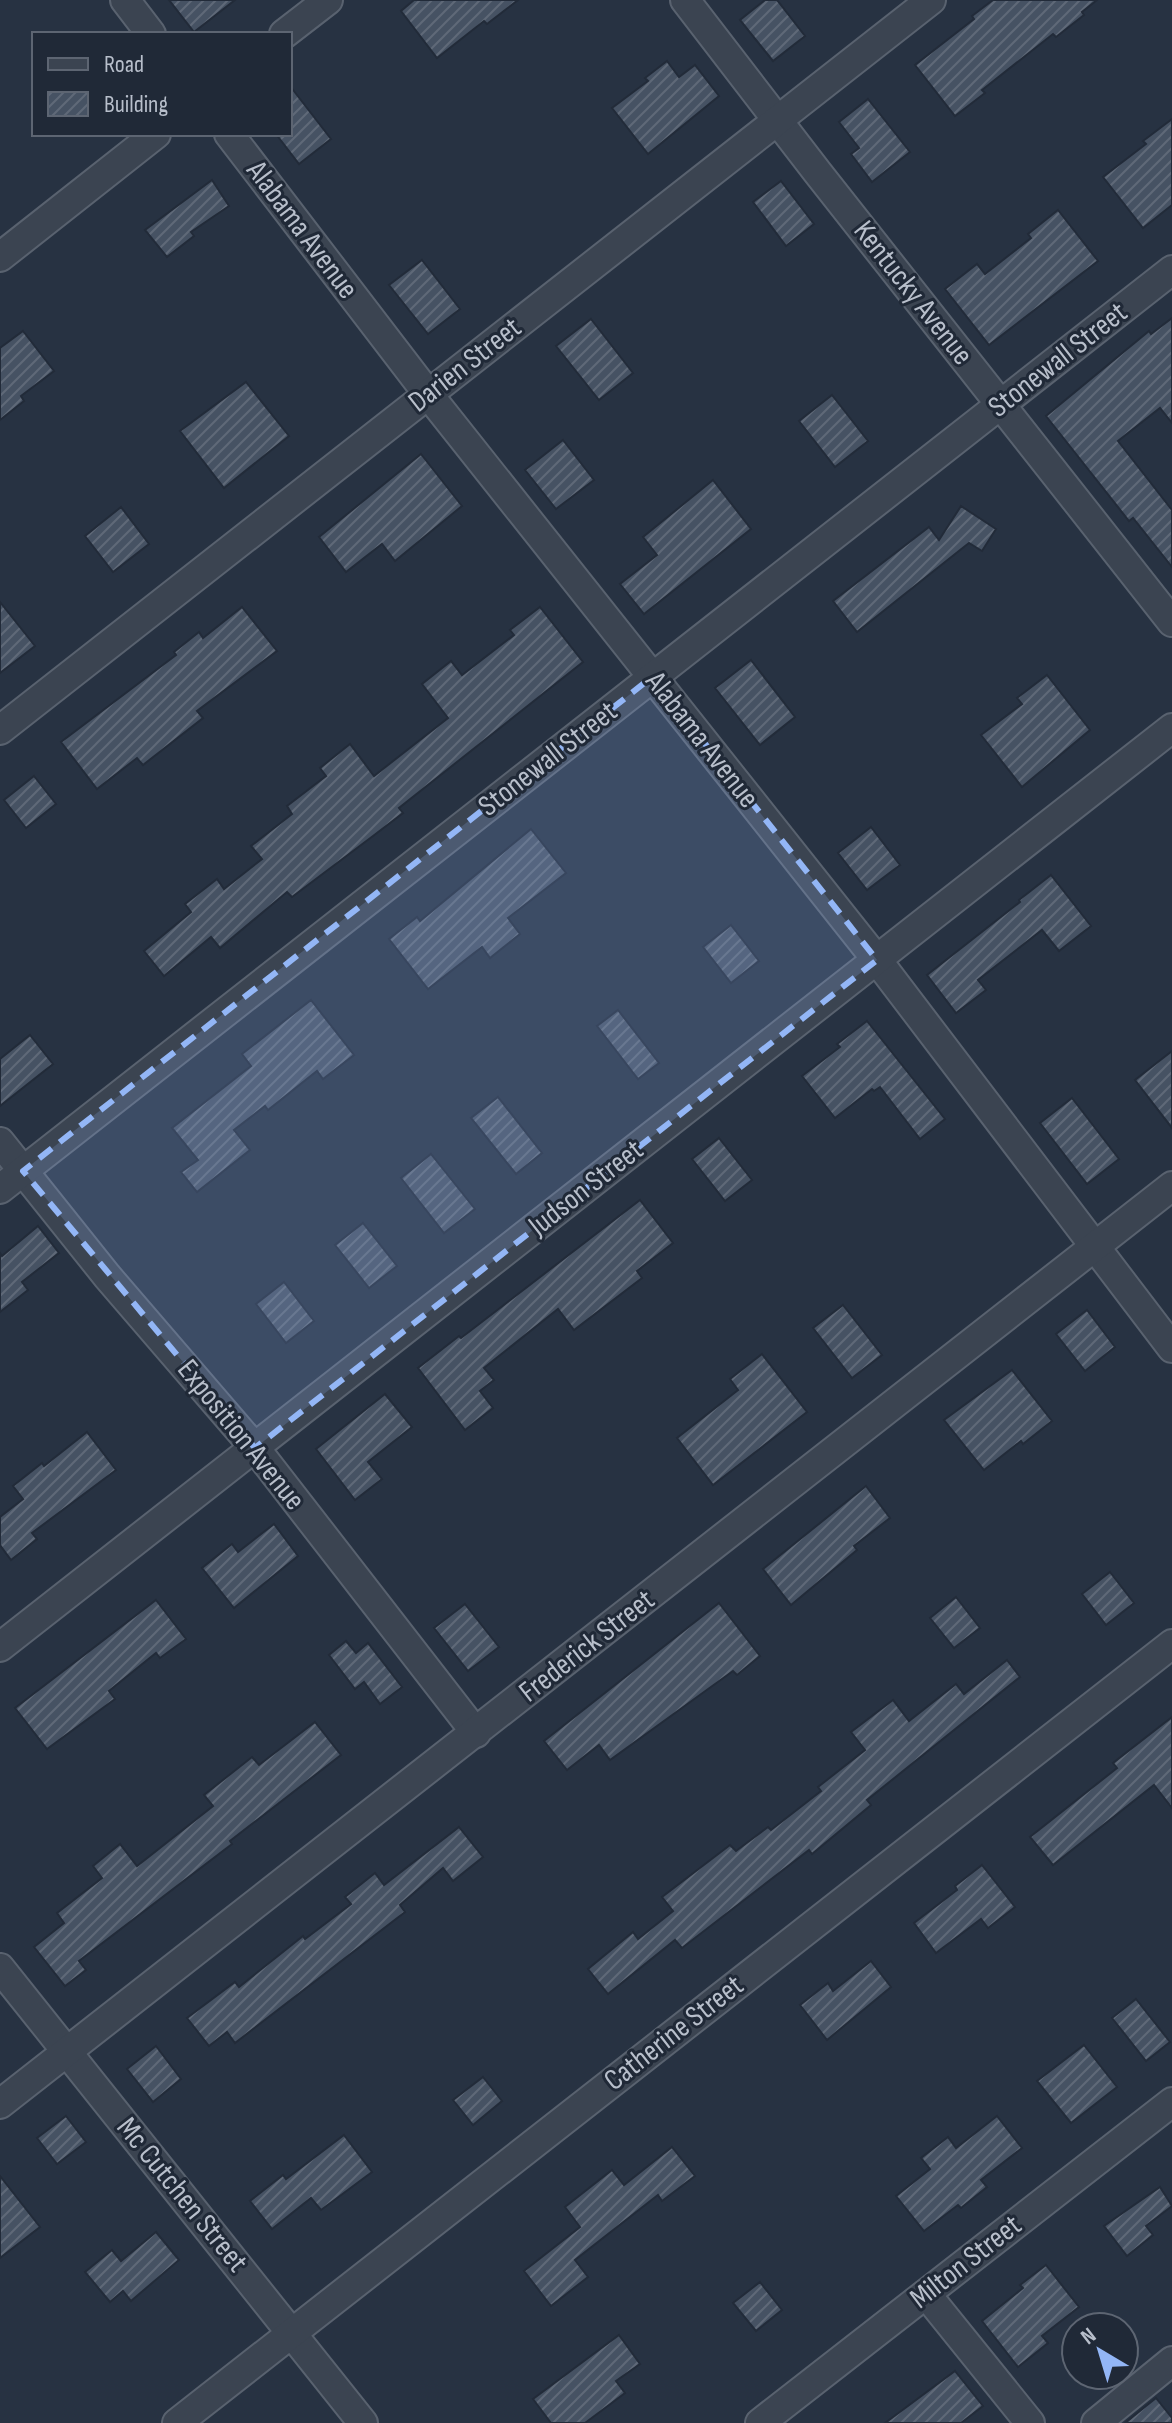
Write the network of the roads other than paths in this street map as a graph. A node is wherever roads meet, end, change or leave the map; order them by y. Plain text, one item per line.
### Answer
1 (125, 0) edge
2 (328, 0) edge
3 (685, 0) edge
4 (931, 0) edge
5 (149, 32) edge
6 (287, 32) edge
7 (778, 120) junction
8 (153, 136) edge
9 (231, 136) edge
10 (0, 257) edge
11 (1172, 270) edge
12 (428, 394) junction
13 (1001, 405) junction
14 (1172, 622) edge
15 (652, 677) junction
16 (1172, 728) edge
17 (0, 730) edge
18 (877, 960) junction
19 (0, 1142) edge
20 (23, 1171) junction
21 (1172, 1186) edge
22 (0, 1189) edge
23 (1095, 1246) junction
24 (1172, 1348) edge
25 (255, 1448) junction
26 (1172, 1644) edge
27 (0, 1647) edge
28 (476, 1733) junction
29 (0, 1968) edge
30 (67, 2052) junction
31 (1172, 2102) edge
32 (0, 2104) edge
33 (926, 2294) junction
34 (292, 2333) junction
35 (1172, 2361) edge
36 (177, 2423) edge
37 (363, 2423) edge
38 (760, 2423) edge
39 (1030, 2423) edge
40 (1096, 2423) edge

1 - 5 street
2 - 6 street
3 - 7 street, Kentucky Avenue
4 - 7 street, Darien Street
7 - 12 street, Darien Street
7 - 13 street, Kentucky Avenue
8 - 10 street
9 - 12 street, Alabama Avenue
11 - 13 street, Stonewall Street
12 - 15 street, Alabama Avenue
12 - 17 street, Darien Street
13 - 14 street, Kentucky Avenue
13 - 15 street, Stonewall Street
15 - 18 street, Alabama Avenue
15 - 20 street, Stonewall Street
16 - 18 street, Judson Street
18 - 23 street, Alabama Avenue
18 - 25 street, Judson Street
19 - 20 street, Exposition Avenue
20 - 22 street, Stonewall Street
20 - 25 street, Exposition Avenue
21 - 23 street, Frederick Street
23 - 24 street, Alabama Avenue
23 - 28 street, Frederick Street
25 - 27 street, Judson Street
25 - 28 street, Exposition Avenue
26 - 34 street, Catherine Street
28 - 30 street, Frederick Street
29 - 30 street, Mc Cutchen Street
30 - 32 street, Frederick Street
30 - 34 street, Mc Cutchen Street
31 - 33 street, Milton Street
33 - 38 street, Milton Street
33 - 39 street
34 - 36 street, Catherine Street
34 - 37 street, Mc Cutchen Street
35 - 40 street

